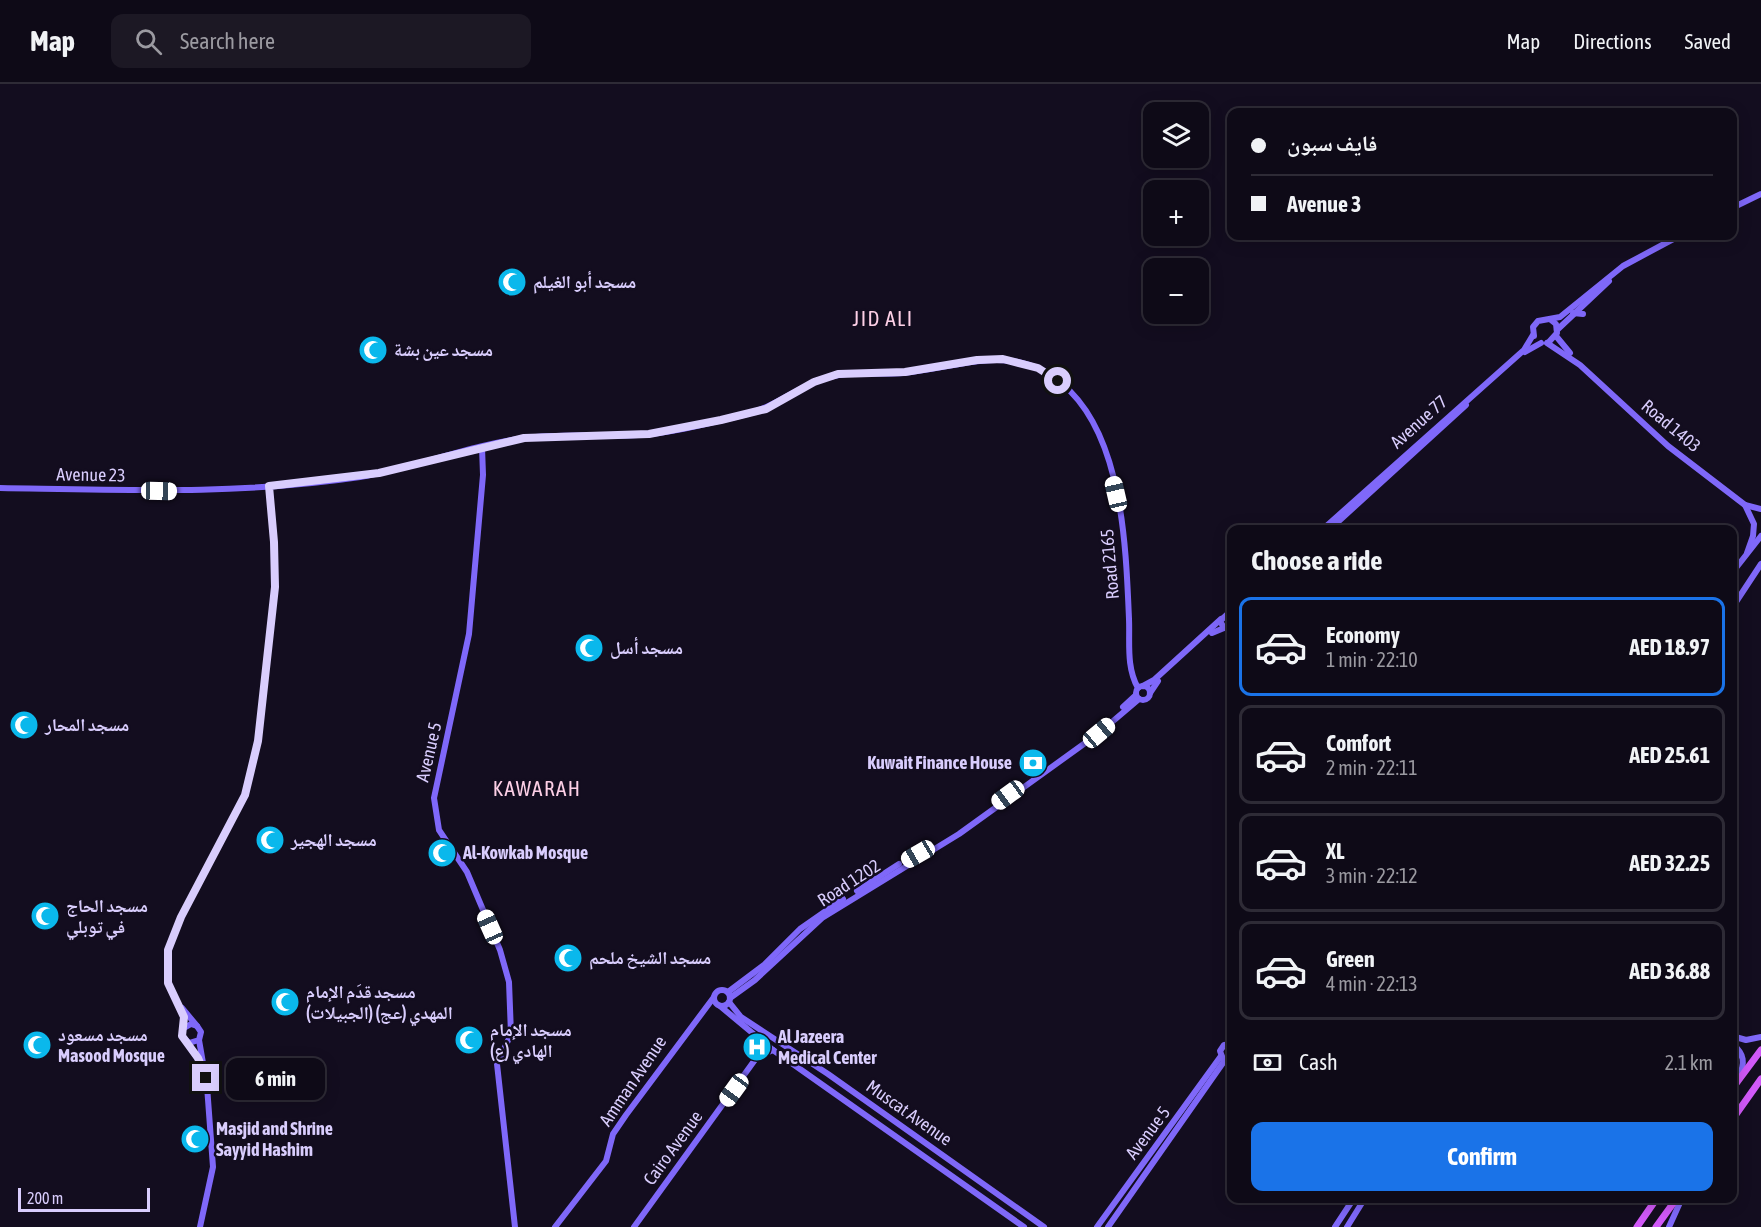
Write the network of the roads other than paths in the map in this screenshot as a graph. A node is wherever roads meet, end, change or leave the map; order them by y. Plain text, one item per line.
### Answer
1 (1761, 196) edge
2 (1737, 208) edge
3 (1672, 240) edge
4 (1679, 240) edge
5 (1573, 313) junction
6 (1583, 314) dead end
7 (1551, 320) junction
8 (1557, 333) junction
9 (1533, 335) junction
10 (1544, 343) junction
11 (1580, 365) junction
12 (1058, 381) joint
13 (479, 448) junction
14 (269, 486) junction
15 (0, 488) edge
16 (1745, 505) junction
17 (1761, 510) edge
18 (1328, 525) edge
19 (1334, 525) edge
20 (1761, 536) edge
21 (1747, 553) junction
22 (1761, 564) edge
23 (1737, 566) edge
24 (1737, 601) edge
25 (1226, 617) edge
26 (1227, 629) edge
27 (1139, 692) junction
28 (1150, 693) junction
29 (776, 954) junction
30 (768, 969) junction
31 (729, 998) junction
32 (176, 1000) junction
33 (717, 1002) junction
34 (197, 1026) junction
35 (184, 1028) junction
36 (755, 1037) junction
37 (1737, 1037) edge
38 (1761, 1037) edge
39 (199, 1040) junction
40 (187, 1042) junction
41 (1227, 1044) edge
42 (1737, 1048) edge
43 (772, 1050) junction
44 (1761, 1050) edge
45 (757, 1058) junction
46 (1226, 1059) edge
47 (205, 1073) junction
48 (1737, 1079) edge
49 (1761, 1079) edge
50 (1737, 1083) edge
51 (1737, 1113) edge
52 (1351, 1203) edge
53 (1362, 1203) edge
54 (1654, 1203) edge
55 (1673, 1203) edge
56 (1680, 1203) edge
57 (1113, 1205) junction
58 (200, 1227) edge
59 (515, 1227) edge
60 (555, 1227) edge
61 (634, 1227) edge
62 (1024, 1227) edge
63 (1044, 1227) edge
64 (1097, 1227) edge
65 (1107, 1227) edge
66 (1335, 1227) edge
67 (1347, 1227) edge
68 (1637, 1227) edge
69 (1656, 1227) edge
70 (1669, 1227) edge

1 - 2 street
3 - 7 street
4 - 5 street
5 - 6 street
5 - 8 street
7 - 8 street
7 - 9 street
8 - 10 street
8 - 11 street, Road 1403
9 - 10 street
9 - 18 street, Avenue 77
10 - 11 street, Road 1403
10 - 19 street, Avenue 77
11 - 16 street, Road 1403
12 - 13 street, Avenue 23
12 - 27 street, Road 2165
13 - 14 street, Avenue 23
13 - 59 street, Avenue 5
14 - 15 street, Avenue 23
14 - 32 street
16 - 17 street, Road 1403
16 - 21 street
20 - 21 street
21 - 23 street
22 - 24 street
25 - 27 street
26 - 28 street
27 - 28 street
27 - 28 street
27 - 29 street, Road 1202
27 - 30 street, Road 1202
29 - 30 street
29 - 31 street, Road 1202
30 - 31 street, Road 1202
31 - 33 street
31 - 33 street
31 - 63 street, Muscat Avenue
32 - 34 street
32 - 35 street
33 - 36 street, Muscat Avenue
33 - 60 street, Amman Avenue
34 - 35 street
34 - 39 street
35 - 40 street
36 - 43 street, Muscat Avenue
36 - 45 street
37 - 38 street
39 - 40 street
39 - 47 street
40 - 47 street
41 - 46 street
42 - 48 street
43 - 45 street, Cairo Avenue
43 - 62 street, Muscat Avenue
44 - 50 main road
45 - 61 street, Cairo Avenue
46 - 57 street, Avenue 5
46 - 65 street, Avenue 5
47 - 58 street
49 - 51 main road
52 - 66 street
53 - 67 street
54 - 68 main road
55 - 69 main road
56 - 70 street
57 - 64 street, Avenue 5
57 - 65 street

